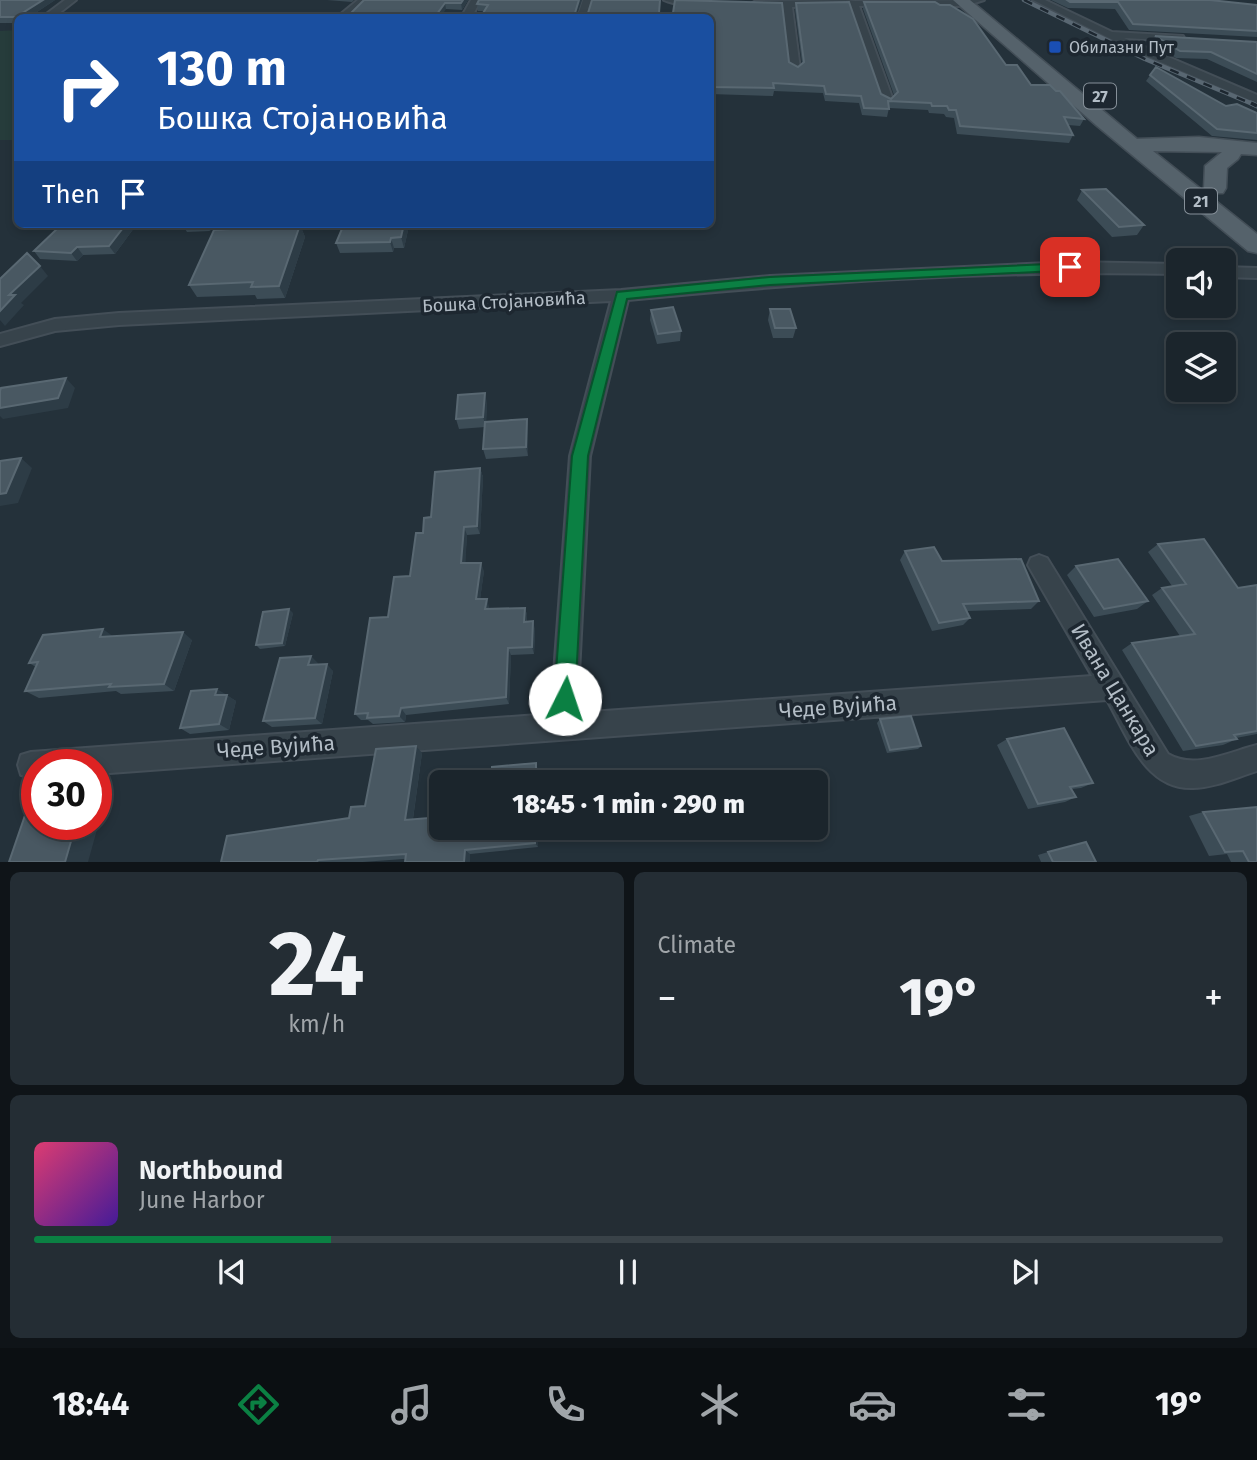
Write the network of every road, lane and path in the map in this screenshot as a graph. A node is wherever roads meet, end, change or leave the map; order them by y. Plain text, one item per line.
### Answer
1 (71, 0) edge
2 (364, 0) edge
3 (915, 0) edge
4 (1038, 0) edge
5 (851, 1) edge
6 (972, 1) edge
7 (716, 2) edge
8 (899, 2) junction
9 (668, 3) edge
10 (740, 3) edge
11 (787, 4) junction
12 (52, 14) edge
13 (346, 14) edge
14 (1105, 33) junction
15 (1193, 39) edge
16 (795, 69) edge
17 (1257, 99) edge
18 (887, 100) edge
19 (1151, 149) junction
20 (1257, 149) edge
21 (1231, 155) junction
22 (1257, 155) edge
23 (1215, 188) junction
24 (1257, 222) edge
25 (1257, 246) edge
26 (1166, 269) edge
27 (1236, 273) edge
28 (1257, 274) edge
29 (621, 295) junction
30 (0, 340) edge
31 (1039, 565) dead end
32 (1112, 687) junction
33 (563, 726) junction
34 (1257, 758) edge
35 (112, 759) edge

1 - 12 street
2 - 13 street
3 - 8 street
4 - 14 street
5 - 8 street
5 - 11 street
5 - 18 street
6 - 8 street
6 - 19 main road, 27
7 - 9 street
10 - 11 street
11 - 16 street
14 - 15 street
14 - 17 street
19 - 20 main road
19 - 21 main road
19 - 23 main road, 21
19 - 25 main road, 21
21 - 22 main road
21 - 23 main road
23 - 24 main road, 21
26 - 29 street, Бошка Стојановића
27 - 28 street
29 - 30 street, Бошка Стојановића
29 - 33 street
31 - 32 street, Ивана Цанкара
32 - 33 street, Чеде Вујића
32 - 34 street, Ивана Цанкара
33 - 35 street, Чеде Вујића

